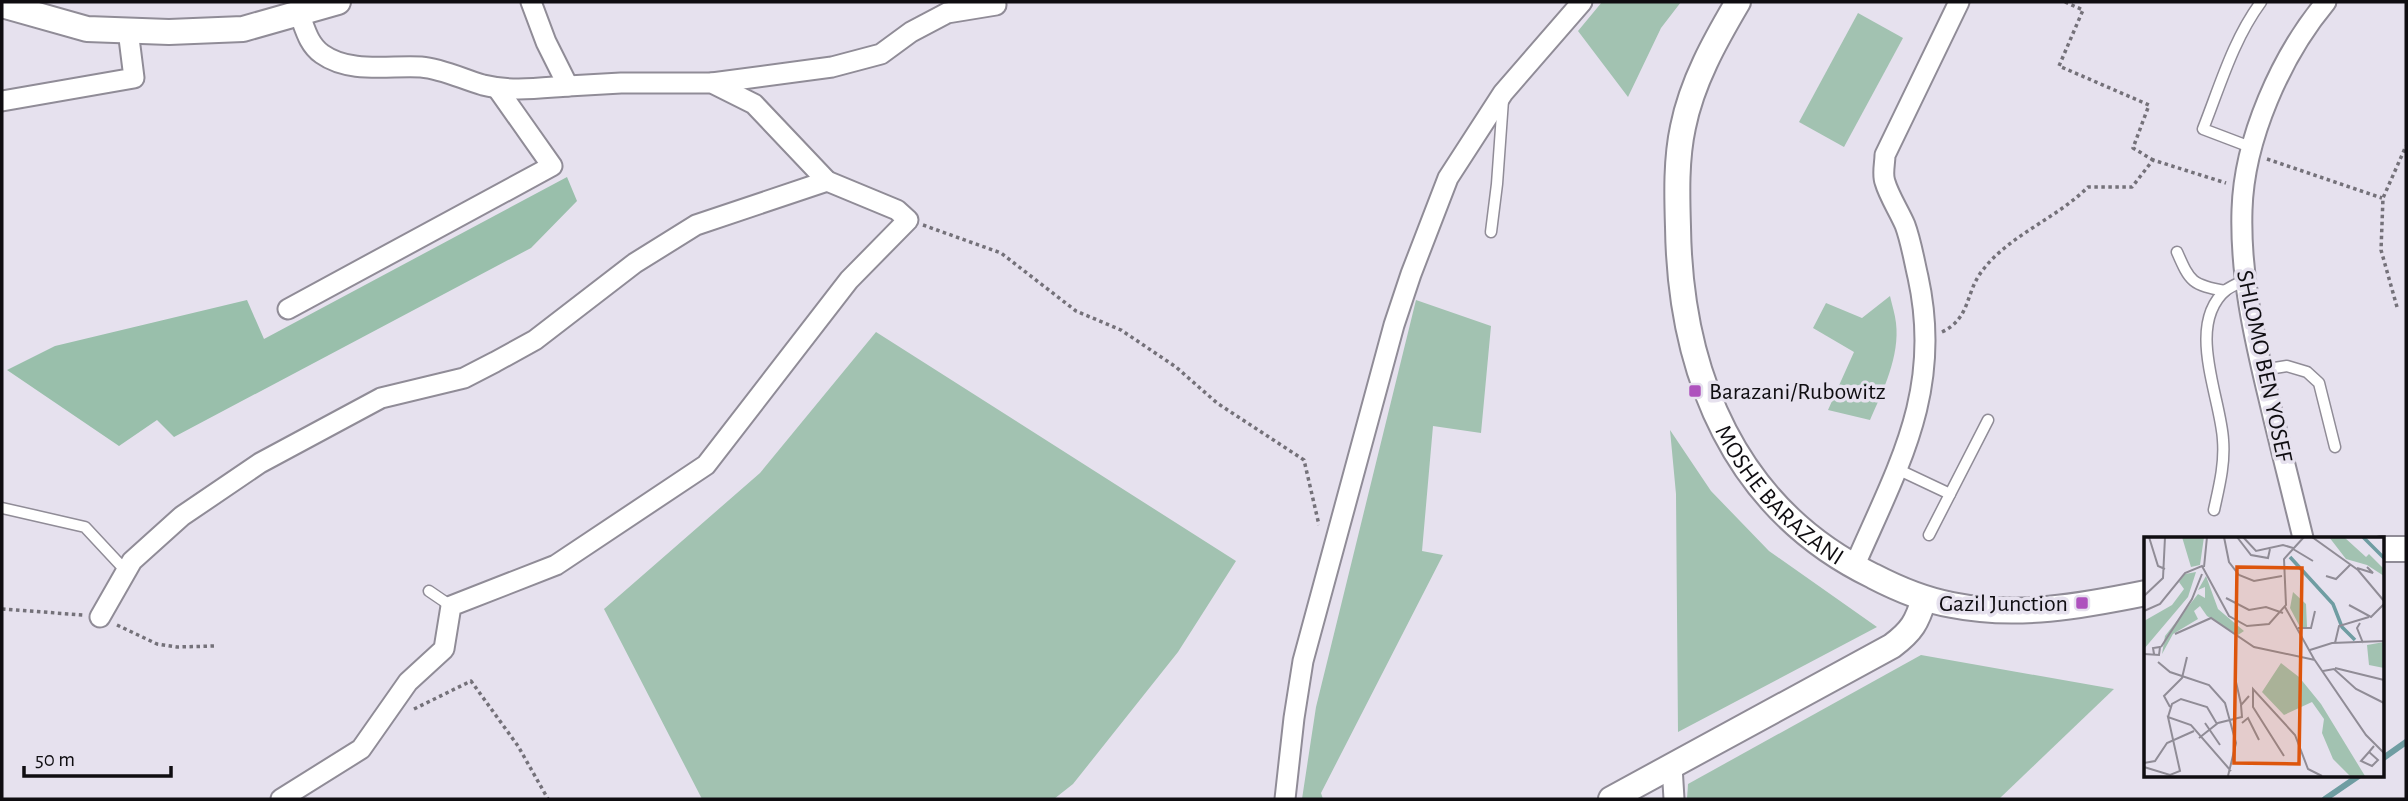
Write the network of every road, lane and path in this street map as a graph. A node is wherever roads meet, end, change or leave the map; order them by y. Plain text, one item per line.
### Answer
1 (338, 2) edge
2 (531, 2) edge
3 (1582, 2) edge
4 (1738, 2) edge
5 (1959, 2) edge
6 (2065, 2) edge
7 (2260, 2) edge
8 (2326, 2) edge
9 (2, 5) edge
10 (984, 5) edge
11 (299, 13) junction
12 (128, 30) junction
13 (712, 83) junction
14 (568, 86) junction
15 (497, 88) junction
16 (1503, 93) junction
17 (2, 101) edge
18 (2406, 146) edge
19 (2252, 151) junction
20 (2153, 160) junction
21 (827, 181) junction
22 (2244, 190) junction
23 (2383, 198) junction
24 (908, 220) junction
25 (1491, 232) dead end
26 (2177, 252) dead end
27 (2245, 279) junction
28 (2225, 291) junction
29 (2397, 307) dead end
30 (288, 309) dead end
31 (1925, 340) junction
32 (2262, 370) junction
33 (1988, 419) dead end
34 (2335, 447) dead end
35 (1896, 469) junction
36 (1950, 494) junction
37 (2, 508) edge
38 (2214, 510) dead end
39 (1929, 535) dead end
40 (2303, 537) edge
41 (2384, 549) edge
42 (2406, 549) edge
43 (1332, 553) junction
44 (1854, 567) junction
45 (126, 571) junction
46 (429, 591) dead end
47 (2144, 593) edge
48 (1924, 598) junction
49 (451, 606) junction
50 (100, 617) dead end
51 (411, 711) dead end
52 (1672, 766) junction
53 (282, 799) edge
54 (548, 799) edge
55 (1285, 799) edge
56 (1611, 799) edge
57 (1674, 799) edge

1 - 11 street
2 - 14 street
3 - 16 street
4 - 44 street, MOSHE BARAZANI
5 - 31 street
6 - 20 path
7 - 19 lane
8 - 19 street, SHLOMO BEN YOSEF
9 - 12 street
10 - 13 street
11 - 12 street
11 - 15 street
12 - 17 street
13 - 14 street
13 - 21 street
14 - 15 street
15 - 30 street
16 - 25 lane
16 - 43 street
18 - 23 path
19 - 22 street, SHLOMO BEN YOSEF
19 - 23 path
20 - 22 path
20 - 31 path
21 - 24 street
21 - 45 street
22 - 27 street, SHLOMO BEN YOSEF
23 - 29 path
24 - 43 path
24 - 49 street
26 - 28 lane
27 - 28 lane
27 - 32 street, SHLOMO BEN YOSEF
28 - 38 lane
31 - 35 street
32 - 34 lane
32 - 40 street, SHLOMO BEN YOSEF
33 - 36 lane
35 - 36 lane
35 - 44 street
36 - 39 lane
37 - 45 lane
41 - 42 street
43 - 55 street
44 - 48 street, MOSHE BARAZANI
45 - 50 street
46 - 49 lane
47 - 48 street, MOSHE BARAZANI
48 - 52 street
49 - 53 street
51 - 54 path
52 - 56 street
52 - 57 street

